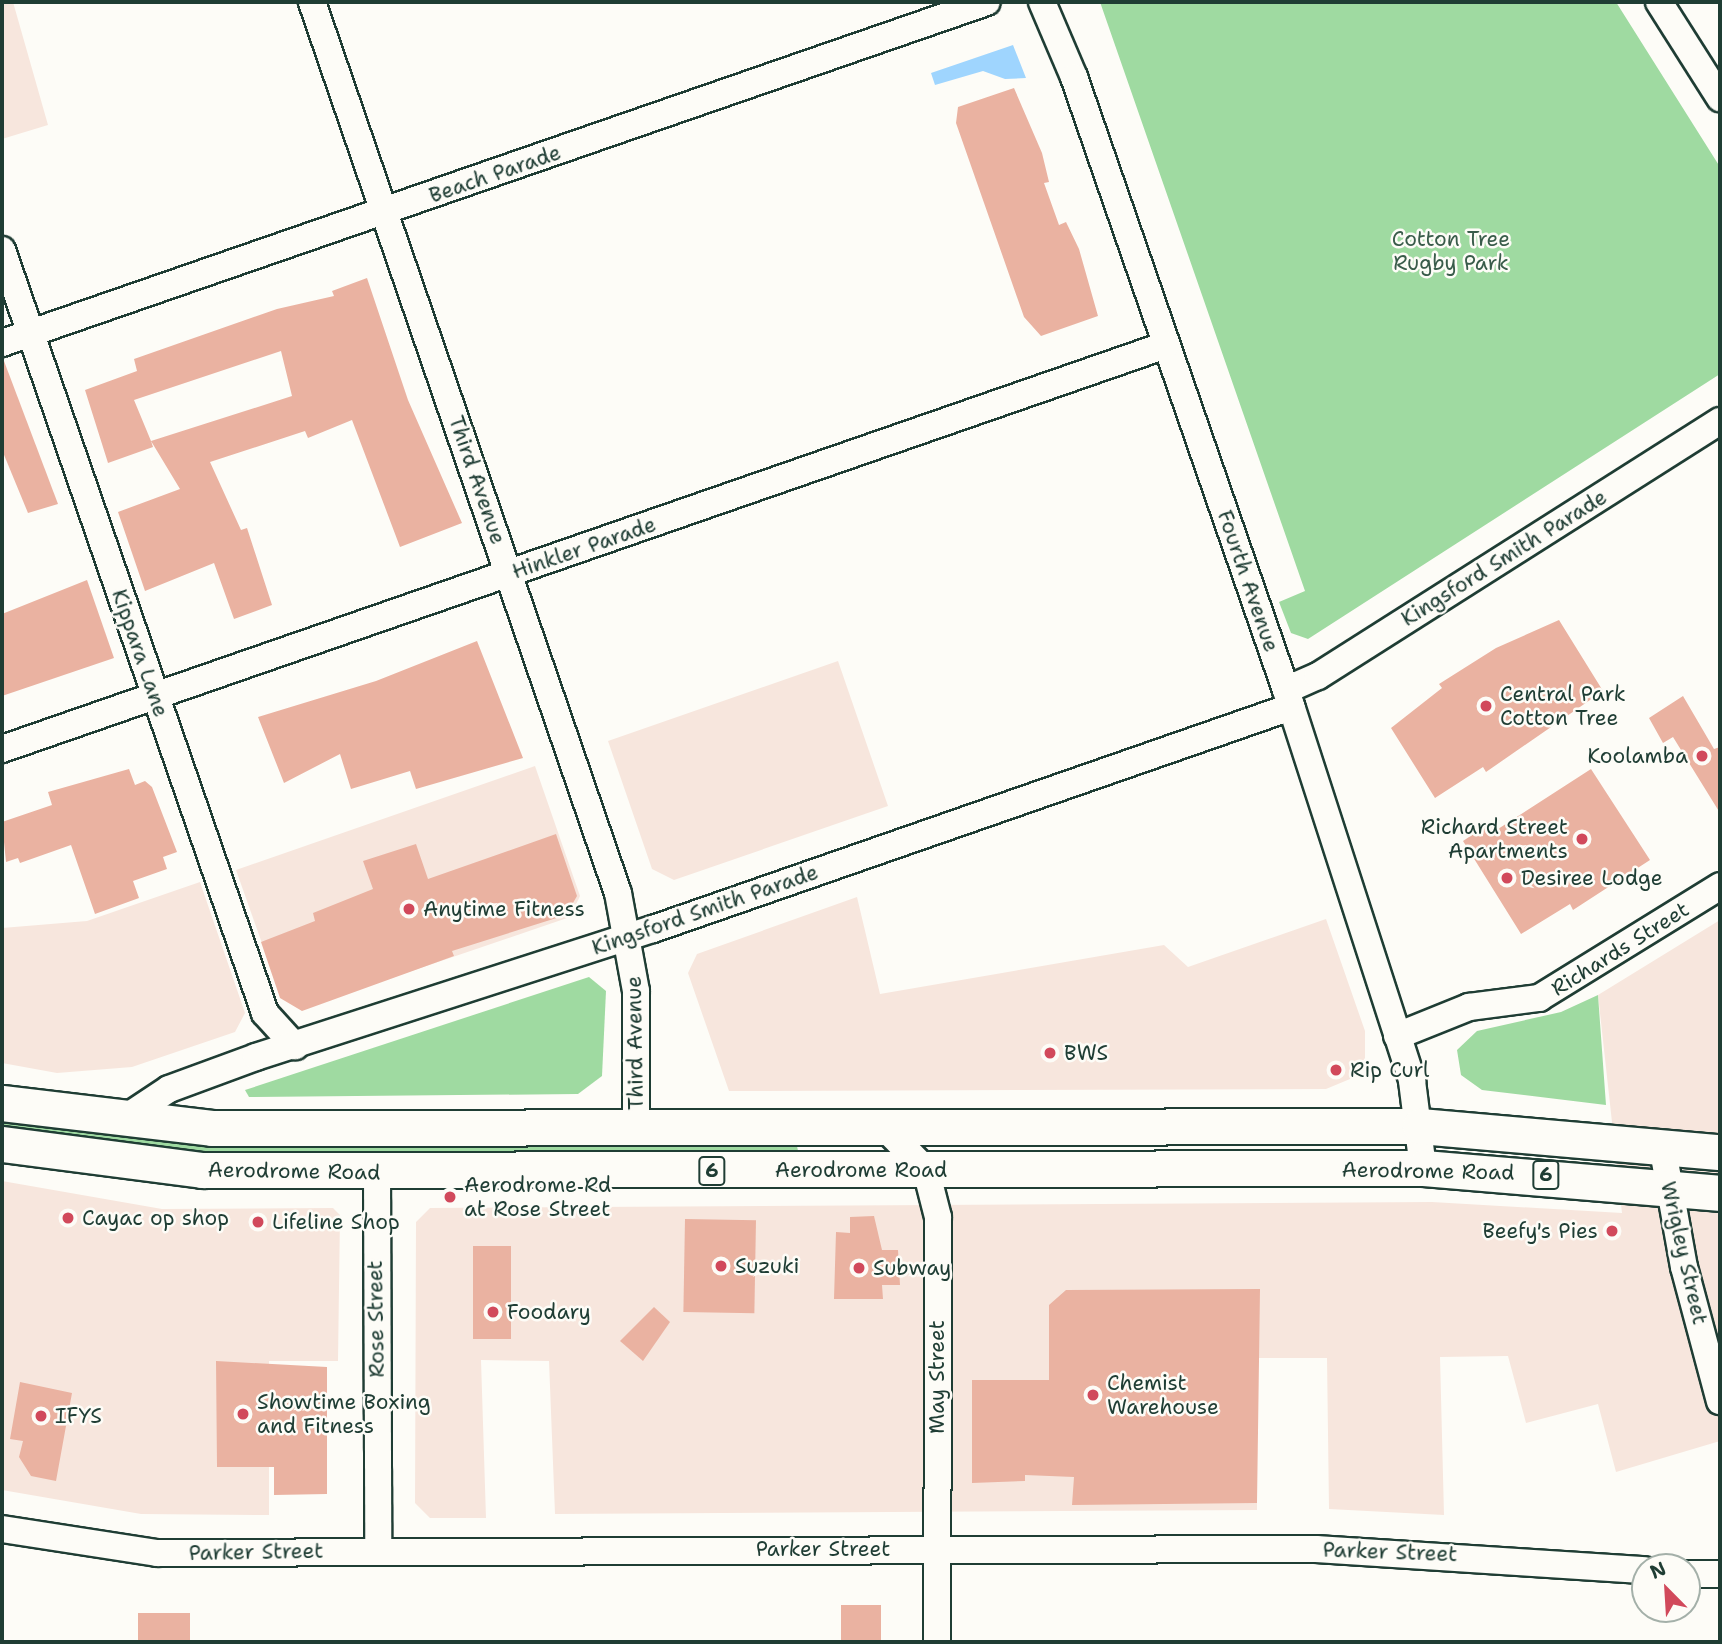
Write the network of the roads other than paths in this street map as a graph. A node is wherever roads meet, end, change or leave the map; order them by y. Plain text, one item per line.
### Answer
1 (312, 2) edge
2 (987, 2) edge
3 (1042, 2) edge
4 (1659, 2) edge
5 (1720, 98) edge
6 (384, 212) junction
7 (2, 250) edge
8 (30, 333) junction
9 (2, 343) edge
10 (1166, 345) junction
11 (1720, 421) edge
12 (510, 573) junction
13 (155, 696) junction
14 (1289, 699) junction
15 (2, 749) edge
16 (1720, 886) edge
17 (629, 936) junction
18 (1396, 1036) junction
19 (295, 1046) junction
20 (2, 1103) edge
21 (122, 1120) junction
22 (1420, 1126) junction
23 (636, 1129) junction
24 (887, 1130) junction
25 (2, 1144) edge
26 (1662, 1145) junction
27 (1720, 1152) edge
28 (1423, 1168) junction
29 (926, 1170) junction
30 (377, 1172) junction
31 (1669, 1189) junction
32 (1720, 1194) edge
33 (1720, 1401) edge
34 (2, 1529) edge
35 (936, 1549) junction
36 (378, 1550) junction
37 (1631, 1569) edge
38 (1701, 1574) edge
39 (1720, 1574) edge
40 (937, 1642) edge

1 - 6 street, Third Avenue
2 - 6 street, Beach Parade
3 - 10 street, Fourth Avenue
4 - 5 street
6 - 8 street, Beach Parade
6 - 12 street, Third Avenue
7 - 8 street, Kippara Lane
8 - 9 street, Beach Parade
8 - 13 street, Kippara Lane
10 - 12 street, Hinkler Parade
10 - 14 street, Fourth Avenue
11 - 14 street, Kingsford Smith Parade
12 - 13 street, Hinkler Parade
12 - 17 street, Third Avenue
13 - 15 street, Hinkler Parade
13 - 19 street, Kippara Lane
14 - 17 street, Kingsford Smith Parade
14 - 18 street, Fourth Avenue
16 - 18 street, Richards Street
17 - 19 street, Kingsford Smith Parade
17 - 23 street, Third Avenue
18 - 22 street, Fourth Avenue
19 - 21 street, Kingsford Smith Parade
20 - 21 main road, Aerodrome Road / 6
21 - 23 main road, Aerodrome Road / 6
22 - 24 main road, Aerodrome Road / 6
22 - 26 main road, Aerodrome Road / 6
22 - 28 street, Fourth Avenue
23 - 24 main road, Aerodrome Road / 6
24 - 29 street, May Street
25 - 30 main road, Aerodrome Road / 6
26 - 27 main road, Aerodrome Road / 6
26 - 31 street, Wrigley Street
28 - 29 main road, Aerodrome Road / 6
28 - 31 main road, Aerodrome Road / 6
29 - 30 main road, Aerodrome Road / 6
29 - 35 street, May Street
30 - 36 street, Rose Street
31 - 32 main road, Aerodrome Road / 6
31 - 33 street, Wrigley Street
34 - 36 street, Parker Street
35 - 36 street, Parker Street
35 - 37 street, Parker Street
35 - 40 street, May Street
38 - 39 street

